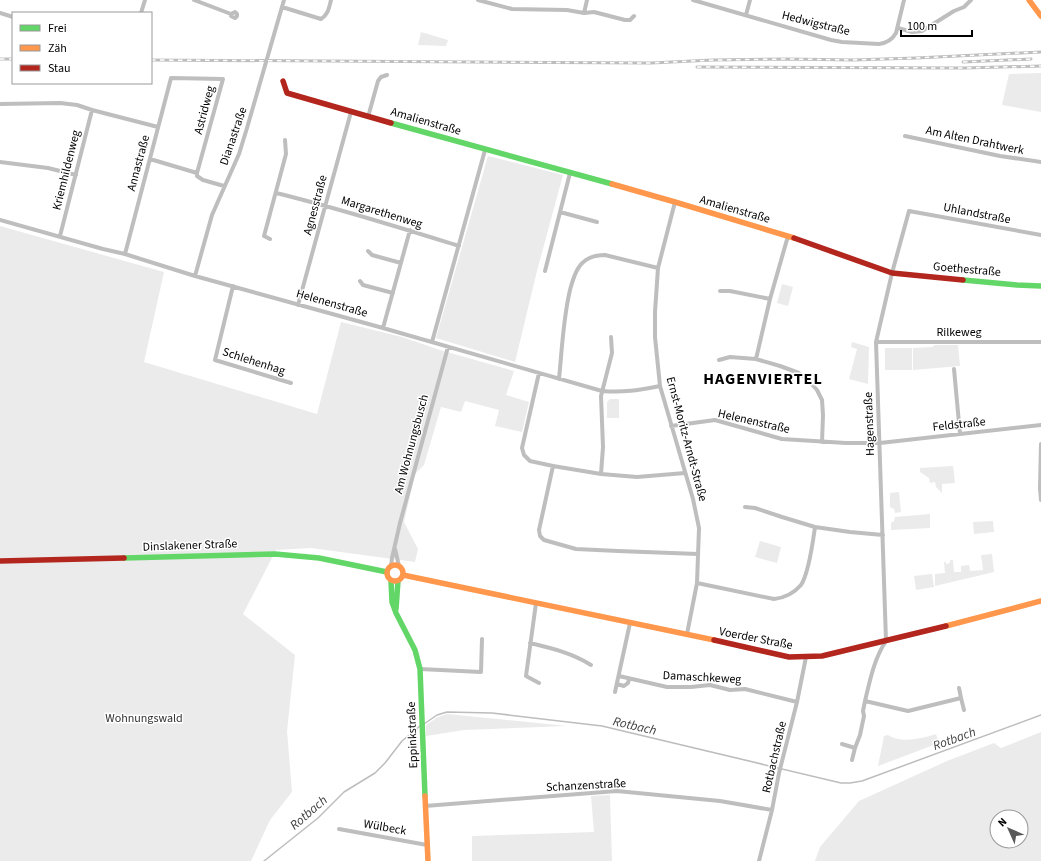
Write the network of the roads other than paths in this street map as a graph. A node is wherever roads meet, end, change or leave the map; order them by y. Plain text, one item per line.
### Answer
1 (145, 0) edge
2 (197, 0) edge
3 (284, 0) edge
4 (331, 0) edge
5 (478, 0) edge
6 (587, 0) edge
7 (693, 0) edge
8 (750, 0) edge
9 (904, 0) edge
10 (971, 0) edge
11 (1029, 0) edge
12 (282, 7) junction
13 (141, 12) edge
14 (0, 13) edge
15 (584, 13) junction
16 (231, 14) dead end
17 (746, 15) junction
18 (12, 16) edge
19 (634, 16) dead end
20 (1041, 16) edge
21 (898, 28) junction
22 (387, 76) dead end
23 (171, 78) joint
24 (283, 81) dead end
25 (0, 104) edge
26 (92, 110) junction
27 (351, 112) junction
28 (368, 117) junction
29 (158, 127) junction
30 (905, 136) dead end
31 (285, 140) dead end
32 (485, 150) junction
33 (150, 159) junction
34 (0, 162) edge
35 (1041, 162) edge
36 (197, 173) junction
37 (570, 173) junction
38 (76, 175) junction
39 (224, 186) junction
40 (276, 193) junction
41 (675, 202) junction
42 (325, 205) junction
43 (908, 211) joint
44 (560, 212) junction
45 (0, 220) edge
46 (597, 222) dead end
47 (410, 230) junction
48 (60, 236) junction
49 (788, 236) junction
50 (1041, 236) edge
51 (270, 239) dead end
52 (459, 246) junction
53 (368, 251) dead end
54 (125, 254) junction
55 (401, 262) junction
56 (658, 268) junction
57 (544, 271) dead end
58 (892, 273) junction
59 (195, 276) junction
60 (360, 281) dead end
61 (232, 286) junction
62 (1041, 286) edge
63 (720, 291) dead end
64 (393, 293) junction
65 (770, 299) junction
66 (298, 304) junction
67 (383, 328) junction
68 (611, 337) dead end
69 (432, 342) junction
70 (876, 342) junction
71 (1041, 342) edge
72 (448, 347) junction
73 (756, 359) junction
74 (719, 360) dead end
75 (954, 369) dead end
76 (539, 373) junction
77 (559, 379) junction
78 (291, 383) dead end
79 (660, 386) junction
80 (602, 391) junction
81 (1041, 425) edge
82 (672, 426) junction
83 (960, 434) junction
84 (822, 442) junction
85 (880, 442) junction
86 (1041, 444) edge
87 (553, 466) junction
88 (685, 473) junction
89 (601, 474) junction
90 (1041, 500) edge
91 (745, 507) dead end
92 (815, 527) junction
93 (883, 535) junction
94 (394, 547) junction
95 (698, 554) junction
96 (0, 561) edge
97 (391, 566) junction
98 (399, 566) junction
99 (387, 572) junction
100 (403, 575) junction
101 (391, 581) junction
102 (398, 582) junction
103 (697, 582) junction
104 (1041, 601) edge
105 (536, 603) junction
106 (396, 613) junction
107 (630, 623) junction
108 (687, 634) junction
109 (482, 639) dead end
110 (886, 641) junction
111 (530, 643) junction
112 (806, 657) junction
113 (591, 665) dead end
114 (420, 669) junction
115 (619, 676) junction
116 (629, 679) junction
117 (539, 683) dead end
118 (618, 684) junction
119 (959, 688) dead end
120 (615, 692) dead end
121 (961, 698) junction
122 (865, 701) junction
123 (797, 702) junction
124 (964, 710) dead end
125 (842, 744) dead end
126 (855, 748) junction
127 (852, 760) dead end
128 (425, 806) junction
129 (772, 810) junction
130 (339, 829) dead end
131 (427, 844) junction
132 (428, 861) edge
133 (759, 861) edge

1 - 13 street
2 - 16 street
3 - 12 street, Dianastraße
4 - 12 street
5 - 15 street
6 - 15 street
7 - 17 street, Hedwigstraße
8 - 17 street
9 - 21 street, Hedwigstraße
10 - 21 street
11 - 20 main road
12 - 39 street, Dianastraße
14 - 18 street
15 - 19 street
17 - 21 street, Hedwigstraße
22 - 28 street
23 - 29 street, Annastraße
23 - 36 street, Astridweg
24 - 27 main road, Amalienstraße
25 - 26 street
26 - 29 street
26 - 38 street, Kriemhildenweg
27 - 28 main road, Amalienstraße
27 - 42 street, Agnesstraße
28 - 32 main road, Amalienstraße
29 - 33 street, Annastraße
30 - 35 street, Am Alten Drahtwerk
31 - 40 street
32 - 37 main road, Amalienstraße
32 - 52 street
33 - 36 street
33 - 54 street, Annastraße
34 - 38 street
36 - 39 street
37 - 41 main road, Amalienstraße
37 - 44 street
38 - 48 street, Kriemhildenweg
39 - 59 street, Dianastraße
40 - 42 street, Margarethenweg
40 - 51 street
41 - 49 main road, Amalienstraße
41 - 56 street, Ernst-Moritz-Arndt-Straße
42 - 47 street, Margarethenweg
42 - 66 street, Agnesstraße
43 - 50 street, Uhlandstraße
43 - 58 street, Hagenstraße
44 - 46 street
44 - 57 street
45 - 48 street, Helenenstraße
47 - 52 street, Margarethenweg
47 - 55 street
48 - 54 street, Helenenstraße
49 - 58 main road, Amalienstraße
49 - 65 street
52 - 69 street
53 - 55 street
54 - 59 street, Helenenstraße
55 - 64 street
56 - 77 street
56 - 79 street, Ernst-Moritz-Arndt-Straße
58 - 62 main road, Goethestraße
58 - 70 street, Hagenstraße
59 - 61 street, Helenenstraße
60 - 64 street
61 - 66 street, Helenenstraße
61 - 78 street, Schlehenhag
63 - 65 street
64 - 67 street
65 - 73 street
66 - 67 street, Helenenstraße
67 - 69 street, Helenenstraße
68 - 80 street
69 - 72 street, Helenenstraße
70 - 71 street, Rilkeweg
70 - 85 street, Hagenstraße
72 - 76 street, Helenenstraße
72 - 94 street, Am Wohnungsbusch
73 - 74 street
73 - 84 street
75 - 83 street
76 - 77 street, Helenenstraße
76 - 87 street
77 - 80 street, Helenenstraße
79 - 80 street, Helenenstraße
79 - 82 street, Ernst-Moritz-Arndt-Straße
80 - 89 street
81 - 83 street, Feldstraße
82 - 84 street, Helenenstraße
82 - 88 street, Ernst-Moritz-Arndt-Straße
83 - 85 street, Feldstraße
84 - 85 street, Helenenstraße
85 - 93 street, Hagenstraße
86 - 90 street
87 - 89 street
87 - 95 street
88 - 89 street
88 - 95 street, Ernst-Moritz-Arndt-Straße
91 - 92 street
92 - 93 street
92 - 103 street
93 - 110 street, Hagenstraße
94 - 97 street, Am Wohnungsbusch
94 - 98 street, Am Wohnungsbusch
95 - 103 street, Ernst-Moritz-Arndt-Straße
96 - 99 main road, Dinslakener Straße
97 - 98 main road
97 - 99 main road
98 - 100 main road
99 - 101 main road
100 - 102 main road
100 - 105 main road, Voerder Straße
101 - 102 main road
101 - 106 main road, Eppinkstraße
102 - 106 main road, Eppinkstraße
103 - 108 street, Ernst-Moritz-Arndt-Straße
104 - 110 main road, Voerder Straße
105 - 107 main road, Voerder Straße
105 - 111 street
106 - 114 main road, Eppinkstraße
107 - 108 main road, Voerder Straße
107 - 115 street
108 - 112 main road, Voerder Straße
109 - 114 street
110 - 112 main road, Voerder Straße
110 - 122 street
111 - 113 street
111 - 117 street
112 - 123 street, Rotbachstraße
114 - 128 main road, Eppinkstraße
115 - 116 street, Damaschkeweg
115 - 118 street
116 - 118 street
116 - 123 street, Damaschkeweg
118 - 120 street
119 - 121 street
121 - 122 street
121 - 124 street
122 - 126 street
123 - 129 street, Rotbachstraße
125 - 126 street
126 - 127 street
128 - 129 street, Schanzenstraße
128 - 131 main road, Eppinkstraße
129 - 133 street, Rotbachstraße
130 - 131 street, Wülbeck
131 - 132 main road, Eppinkstraße

